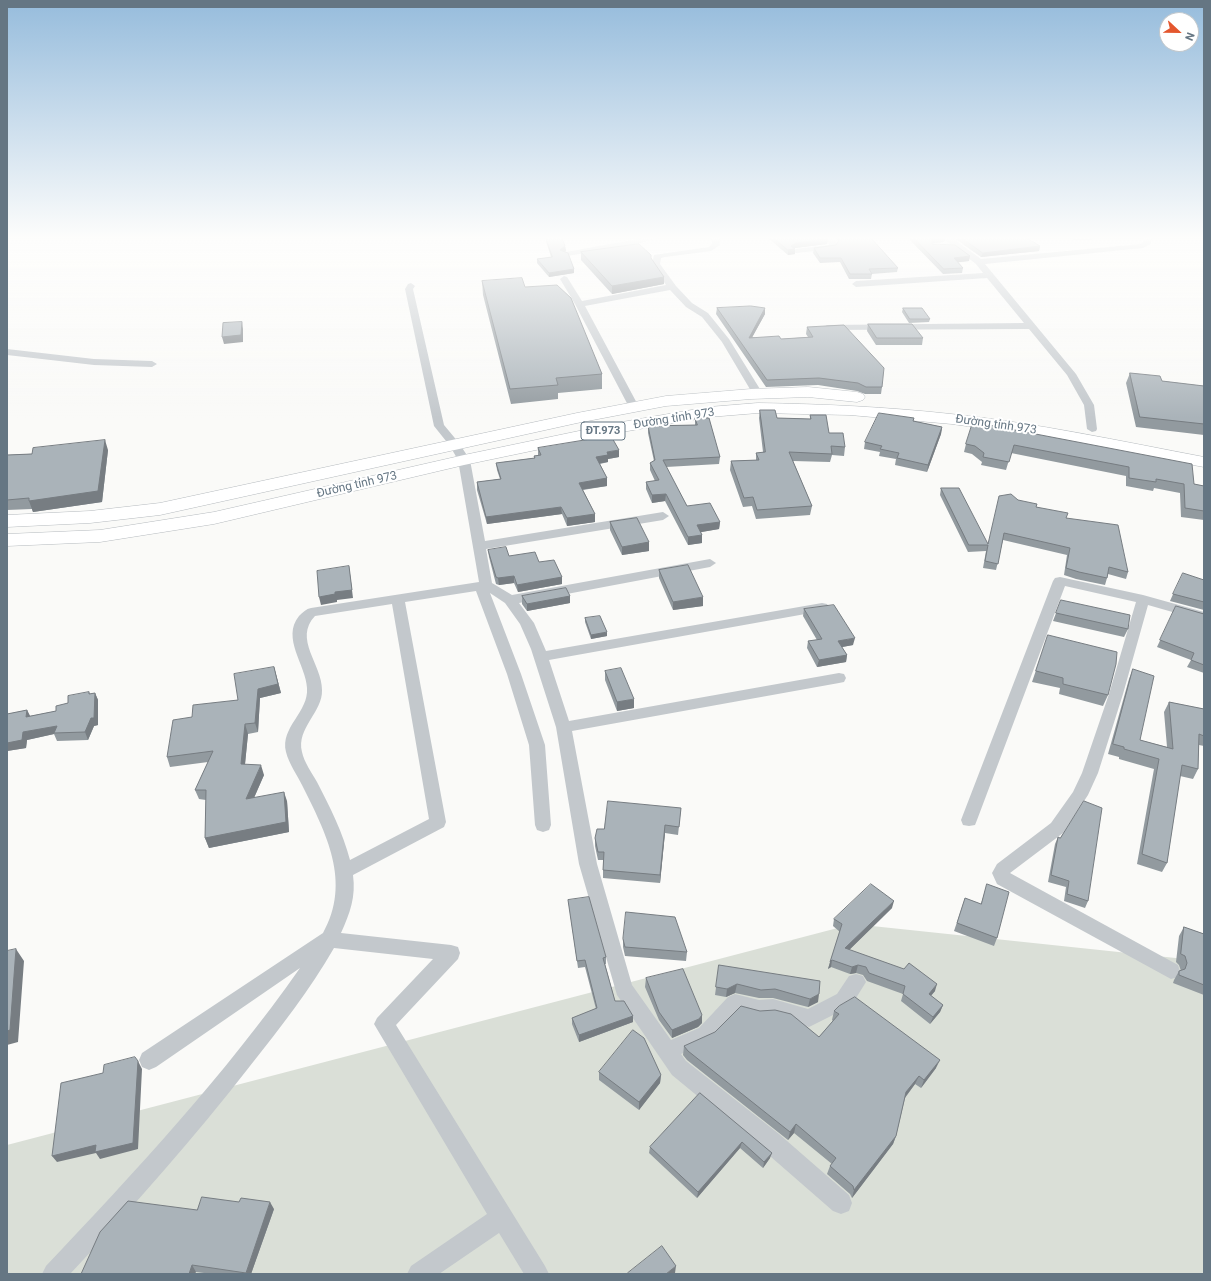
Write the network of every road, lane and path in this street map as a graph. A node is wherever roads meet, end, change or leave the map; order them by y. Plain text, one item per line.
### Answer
1 (411, 298) edge
2 (576, 298) edge
3 (613, 298) edge
4 (683, 298) edge
5 (1009, 298) edge
6 (580, 304) junction
7 (1032, 326) junction
8 (827, 328) edge
9 (7, 352) edge
10 (152, 364) dead end
11 (758, 394) junction
12 (634, 407) junction
13 (1092, 429) junction
14 (1068, 431) junction
15 (455, 445) junction
16 (1204, 451) edge
17 (464, 460) junction
18 (1204, 462) edge
19 (663, 516) dead end
20 (7, 521) edge
21 (7, 540) edge
22 (480, 546) junction
23 (710, 562) dead end
24 (484, 586) junction
25 (398, 599) junction
26 (1143, 599) junction
27 (510, 600) junction
28 (822, 607) edge
29 (1204, 617) edge
30 (540, 657) junction
31 (839, 678) dead end
32 (564, 727) junction
33 (970, 820) dead end
34 (543, 825) dead end
35 (344, 872) junction
36 (328, 939) junction
37 (1171, 972) dead end
38 (856, 982) dead end
39 (667, 1051) junction
40 (149, 1060) dead end
41 (841, 1203) dead end
42 (502, 1217) junction
43 (54, 1274) edge
44 (419, 1274) edge
45 (537, 1274) edge

1 - 15 street
2 - 6 street
3 - 6 street
4 - 11 street
5 - 7 street
6 - 12 street
7 - 8 street
7 - 13 street
9 - 10 street
11 - 12 main road, Đường tỉnh 973 / ĐT.973
11 - 14 main road, Đường tỉnh 973 / ĐT.973
12 - 15 main road, Đường tỉnh 973 / ĐT.973
13 - 14 main road, Đường tỉnh 973 / ĐT.973
13 - 16 main road, Đường tỉnh 973 / ĐT.973
14 - 17 main road, Đường tỉnh 973 / ĐT.973
14 - 18 main road, Đường tỉnh 973 / ĐT.973
15 - 17 street
15 - 20 main road, Đường tỉnh 973 / ĐT.973
17 - 21 main road, Đường tỉnh 973 / ĐT.973
17 - 22 street
19 - 22 street
22 - 24 street
23 - 27 street
24 - 25 street
24 - 27 street
24 - 34 street
25 - 35 street
25 - 35 street
26 - 29 street
26 - 33 street
26 - 37 street
27 - 30 street
28 - 30 street
30 - 32 street
31 - 32 street
32 - 39 street
35 - 36 street
36 - 40 street
36 - 42 street
36 - 43 street
38 - 39 street
39 - 41 street
42 - 44 street
42 - 45 street

